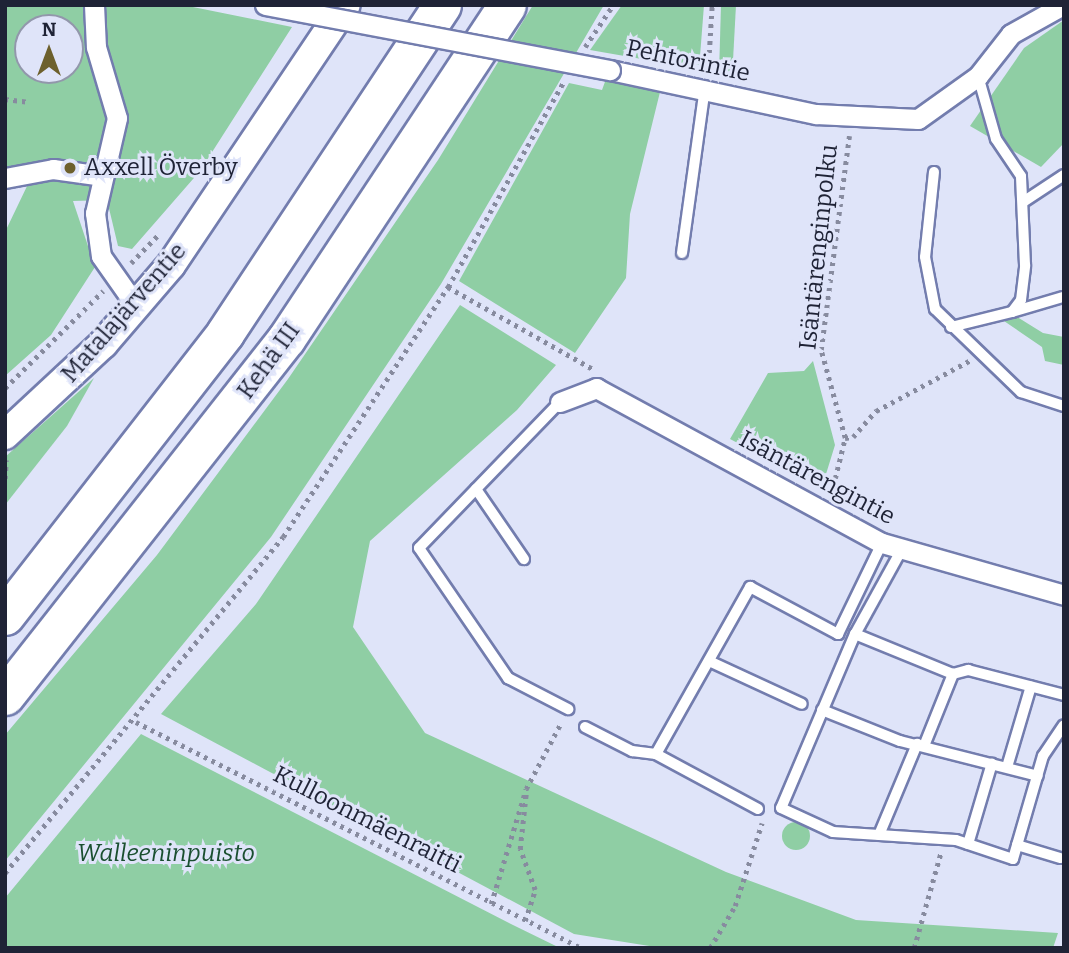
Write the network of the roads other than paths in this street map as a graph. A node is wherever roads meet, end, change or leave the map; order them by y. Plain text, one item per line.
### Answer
1 (94, 5) edge
2 (265, 5) edge
3 (346, 5) edge
4 (442, 5) edge
5 (507, 5) edge
6 (1056, 6) edge
7 (978, 76) junction
8 (705, 86) junction
9 (934, 173) dead end
10 (1064, 175) edge
11 (102, 176) junction
12 (5, 178) edge
13 (1023, 202) junction
14 (682, 253) dead end
15 (1063, 297) edge
16 (137, 307) junction
17 (1012, 312) junction
18 (951, 327) junction
19 (560, 402) joint
20 (1064, 406) edge
21 (5, 435) edge
22 (476, 489) junction
23 (882, 543) junction
24 (902, 549) junction
25 (524, 559) dead end
26 (1064, 595) edge
27 (5, 616) edge
28 (855, 634) junction
29 (709, 661) junction
30 (953, 674) junction
31 (1031, 686) junction
32 (1064, 695) edge
33 (5, 696) edge
34 (802, 704) dead end
35 (568, 709) road end
36 (822, 710) junction
37 (1064, 725) edge
38 (585, 727) dead end
39 (921, 745) junction
40 (656, 754) junction
41 (992, 763) junction
42 (1007, 767) junction
43 (1038, 776) junction
44 (758, 809) road end
45 (879, 835) junction
46 (968, 844) junction
47 (1017, 845) junction
48 (1060, 858) dead end

1 - 11 street
2 - 8 street, Pehtorintie, bridge
3 - 16 main road, Matalajärventie
4 - 27 highway
5 - 33 highway, Kehä III
6 - 7 street, Pehtorintie
7 - 8 street, Pehtorintie
7 - 13 lane
8 - 14 lane
9 - 18 lane
10 - 13 lane
11 - 12 street
11 - 16 street
13 - 17 lane
15 - 17 lane
16 - 21 main road, Matalajärventie
17 - 18 lane
18 - 20 lane
19 - 22 lane
19 - 23 street, Isäntärengintie
22 - 25 lane
22 - 35 lane
23 - 24 street, Isäntärengintie
23 - 29 lane
24 - 26 street, Isäntärengintie
24 - 28 lane
28 - 30 lane
28 - 36 lane
29 - 34 lane
29 - 40 lane
30 - 31 lane
30 - 39 lane
31 - 32 lane
31 - 42 lane
36 - 39 lane
36 - 45 lane
37 - 43 lane
38 - 40 lane
39 - 41 lane
39 - 45 lane
40 - 44 lane
41 - 42 lane
41 - 46 lane
42 - 43 lane
43 - 47 lane
45 - 46 lane
46 - 47 lane
47 - 48 lane

